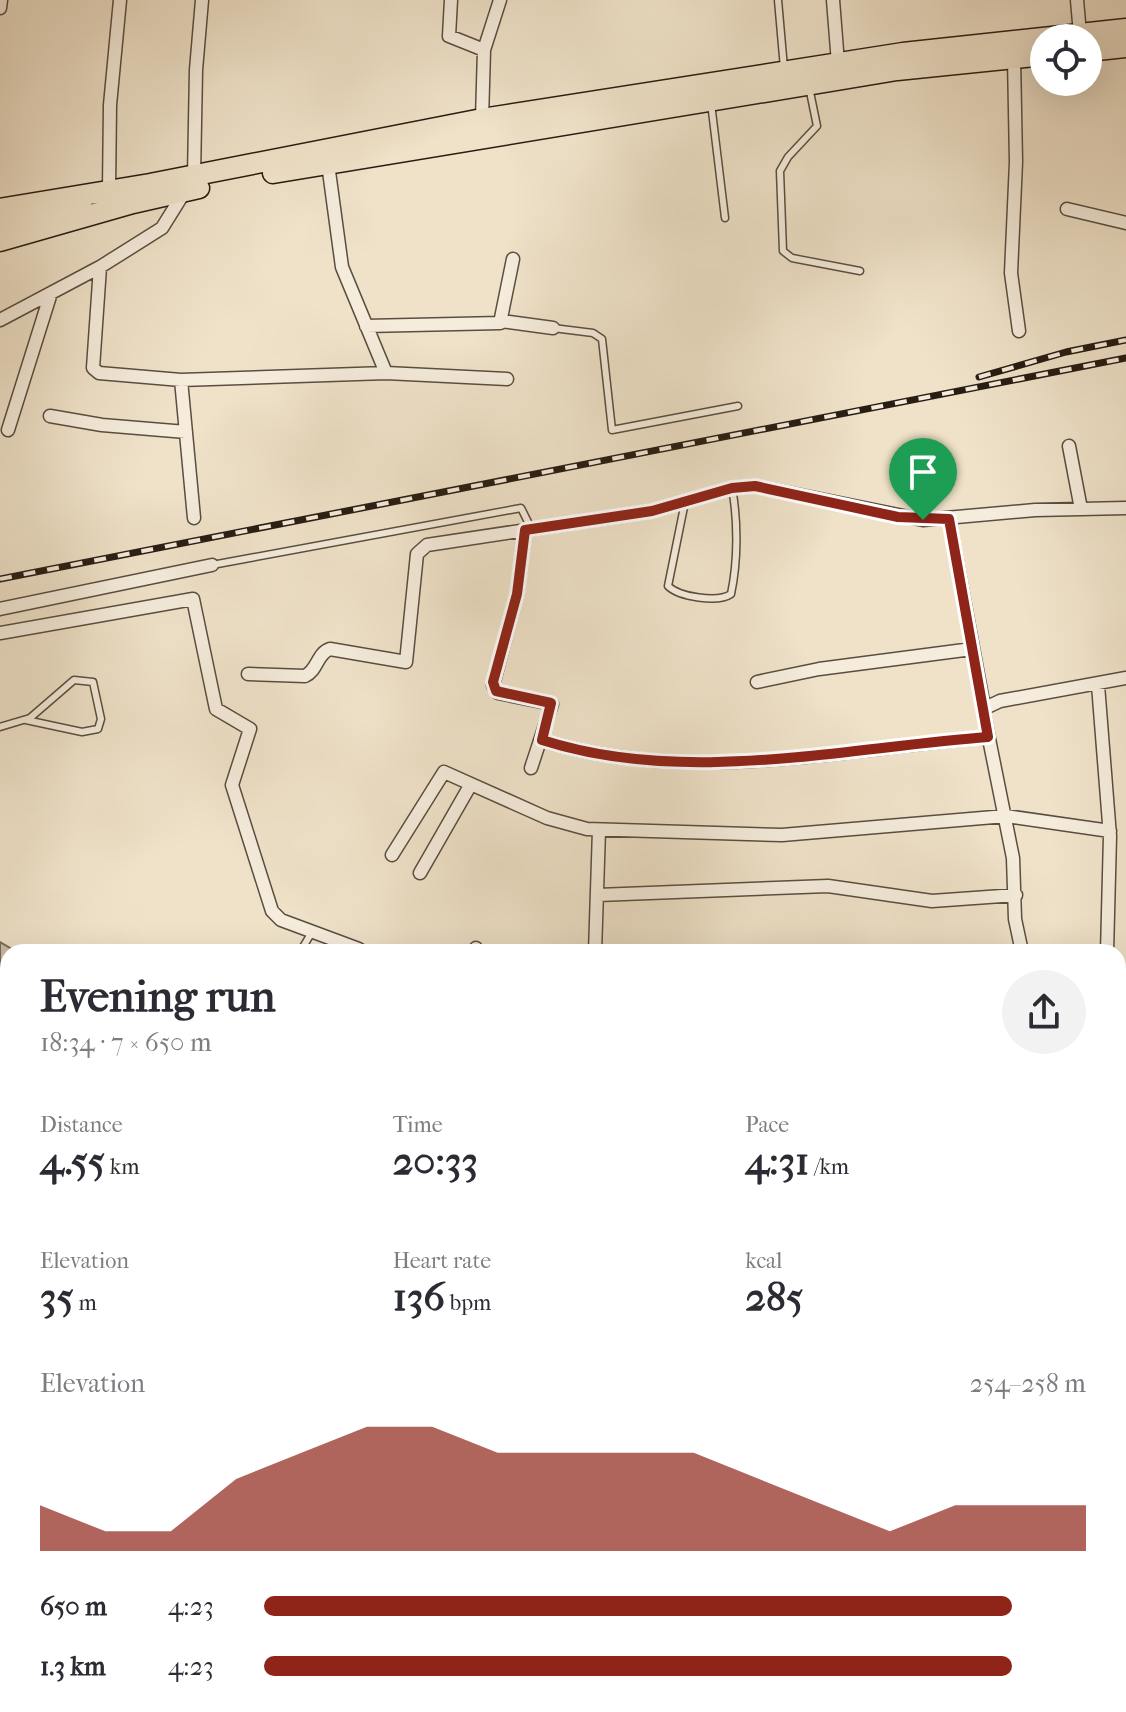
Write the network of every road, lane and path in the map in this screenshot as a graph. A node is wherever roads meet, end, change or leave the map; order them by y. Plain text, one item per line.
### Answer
1 (1, 0) edge
2 (120, 0) edge
3 (202, 0) edge
4 (451, 0) edge
5 (500, 0) edge
6 (778, 0) edge
7 (833, 0) edge
8 (1077, 0) edge
9 (0, 8) edge
10 (1081, 24) edge
11 (1126, 29) edge
12 (1102, 36) edge
13 (1102, 44) edge
14 (1030, 47) edge
15 (1126, 47) edge
16 (484, 50) junction
17 (1030, 56) edge
18 (1014, 58) junction
19 (838, 63) junction
20 (784, 72) junction
21 (808, 84) junction
22 (710, 99) junction
23 (482, 119) junction
24 (328, 164) junction
25 (190, 183) junction
26 (102, 191) junction
27 (79, 208) junction
28 (0, 209) edge
29 (1067, 209) dead end
30 (102, 213) junction
31 (725, 218) dead end
32 (1126, 223) edge
33 (0, 226) edge
34 (0, 241) edge
35 (513, 259) dead end
36 (100, 267) junction
37 (860, 271) dead end
38 (51, 293) junction
39 (0, 320) edge
40 (502, 321) junction
41 (366, 326) junction
42 (553, 328) joint
43 (1019, 331) dead end
44 (386, 373) junction
45 (507, 379) dead end
46 (181, 380) junction
47 (738, 406) dead end
48 (50, 416) dead end
49 (8, 430) dead end
50 (186, 432) junction
51 (1069, 446) dead end
52 (732, 488) junction
53 (685, 502) junction
54 (1126, 508) edge
55 (1081, 509) junction
56 (194, 518) dead end
57 (949, 519) junction
58 (528, 530) junction
59 (212, 565) joint
60 (0, 609) edge
61 (0, 633) edge
62 (972, 649) junction
63 (248, 674) dead end
64 (1126, 678) edge
65 (757, 682) dead end
66 (1098, 685) junction
67 (984, 707) junction
68 (26, 720) junction
69 (0, 727) edge
70 (988, 737) junction
71 (542, 740) junction
72 (531, 768) dead end
73 (471, 784) junction
74 (1006, 816) junction
75 (599, 830) junction
76 (1110, 831) junction
77 (392, 855) dead end
78 (420, 873) dead end
79 (598, 895) junction
80 (1016, 895) junction
81 (312, 932) junction
82 (305, 944) edge
83 (345, 944) edge
84 (595, 944) edge
85 (1019, 944) edge
86 (1107, 944) edge

1 - 9 street
2 - 26 street
3 - 25 street
4 - 16 street
5 - 16 street
6 - 20 lane
7 - 19 street
8 - 10 street
11 - 12 main road
13 - 15 main road
14 - 19 main road
16 - 23 street
17 - 18 main road
18 - 21 main road
18 - 43 street
19 - 20 main road
20 - 23 main road
21 - 22 main road
21 - 37 lane
22 - 24 main road
22 - 31 lane
23 - 25 main road
24 - 25 main road
24 - 41 street
25 - 26 main road
25 - 30 main road
25 - 36 street
26 - 27 main road
26 - 28 main road
27 - 30 main road
27 - 33 main road
29 - 32 street
30 - 34 main road
35 - 40 street
36 - 38 street
36 - 46 street
38 - 39 street
38 - 49 street
40 - 41 street
40 - 42 street
41 - 44 street
42 - 47 lane
44 - 45 street
44 - 46 street
46 - 50 street
48 - 50 street
50 - 56 street
51 - 55 street
52 - 53 street
52 - 53 lane
52 - 57 street
53 - 58 street
54 - 55 street
55 - 57 street
57 - 62 street
58 - 59 lane
58 - 63 street
58 - 71 street
59 - 60 street
61 - 81 street
62 - 65 street
62 - 67 street
64 - 66 street
66 - 67 street
66 - 76 street
67 - 70 street
68 - 68 lane
68 - 69 lane
70 - 71 street
70 - 74 street
71 - 72 street
73 - 75 street
73 - 77 street
73 - 78 street
74 - 75 street
74 - 76 street
74 - 80 street
75 - 79 street
76 - 86 street
79 - 80 street
79 - 84 street
80 - 85 street
81 - 82 lane
81 - 83 street

